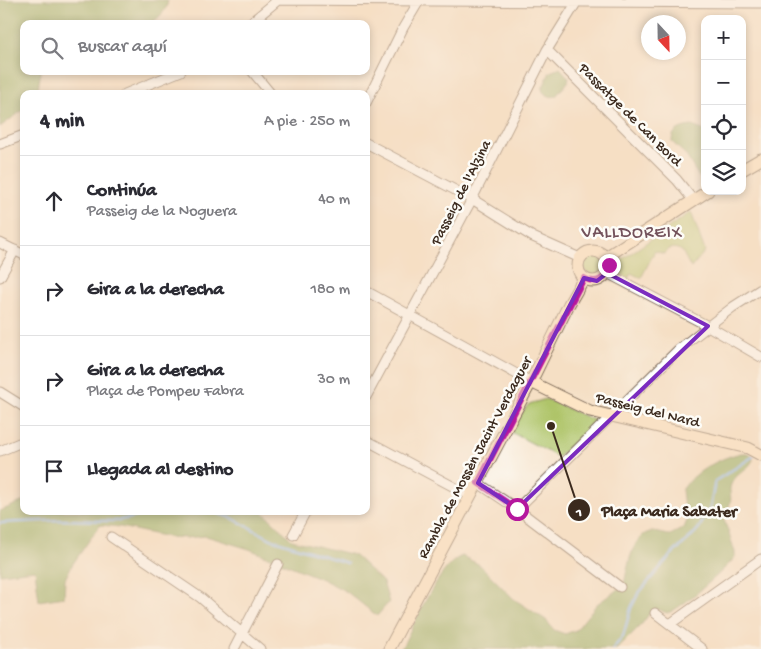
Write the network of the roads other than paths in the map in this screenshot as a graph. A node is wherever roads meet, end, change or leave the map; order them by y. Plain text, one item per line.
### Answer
1 (276, 0) edge
2 (419, 1) edge
3 (577, 1) edge
4 (761, 3) edge
5 (253, 20) edge
6 (547, 50) junction
7 (171, 75) edge
8 (255, 75) edge
9 (135, 90) edge
10 (268, 90) edge
11 (370, 95) edge
12 (20, 136) edge
13 (0, 144) edge
14 (370, 145) edge
15 (761, 159) edge
16 (746, 168) edge
17 (701, 195) edge
18 (472, 199) junction
19 (693, 200) junction
20 (0, 243) edge
21 (14, 250) junction
22 (20, 253) edge
23 (606, 257) junction
24 (580, 258) junction
25 (607, 273) junction
26 (0, 277) edge
27 (584, 278) junction
28 (761, 289) edge
29 (370, 293) edge
30 (410, 314) junction
31 (708, 326) junction
32 (761, 357) edge
33 (531, 382) junction
34 (370, 389) edge
35 (0, 392) edge
36 (20, 404) edge
37 (612, 417) junction
38 (370, 442) edge
39 (20, 443) edge
40 (0, 451) edge
41 (761, 454) edge
42 (478, 483) junction
43 (471, 496) junction
44 (517, 509) junction
45 (304, 515) edge
46 (294, 535) dead end
47 (110, 538) dead end
48 (761, 560) edge
49 (278, 564) dead end
50 (620, 587) dead end
51 (656, 613) dead end
52 (670, 624) junction
53 (242, 635) junction
54 (234, 649) edge
55 (260, 649) edge
56 (389, 649) edge
57 (702, 649) edge

1 - 2 street
1 - 5 street
2 - 3 street
2 - 11 street
3 - 4 street
3 - 6 street, Passeig de l'Alzina
6 - 18 street, Passeig de l'Alzina
6 - 19 street, Passatge de Can Bord
7 - 9 street
8 - 10 street
12 - 13 street
14 - 18 street
15 - 16 street
17 - 19 street
18 - 24 street
18 - 30 street, Passeig de l'Alzina
19 - 23 street
20 - 21 street
21 - 22 street
21 - 26 street
23 - 24 street
23 - 25 street
24 - 27 street
25 - 27 street
25 - 31 street
27 - 33 street, Rambla de Mossèn Jacint Verdaguer
28 - 31 street
29 - 30 street
30 - 33 street
30 - 34 street, Passeig de l'Alzina
31 - 32 street
31 - 37 street
33 - 37 street, Passeig del Nard
33 - 42 street, Rambla de Mossèn Jacint Verdaguer
35 - 36 street
37 - 41 street, Passeig del Nard
37 - 44 street
38 - 43 street
39 - 40 street
42 - 43 street, Rambla de Mossèn Jacint Verdaguer
42 - 44 street
43 - 56 street, Rambla de Mossèn Jacint Verdaguer
44 - 50 street
45 - 46 street
47 - 53 street
48 - 52 street
49 - 53 street
51 - 52 street
52 - 57 street
53 - 54 street
53 - 55 street

